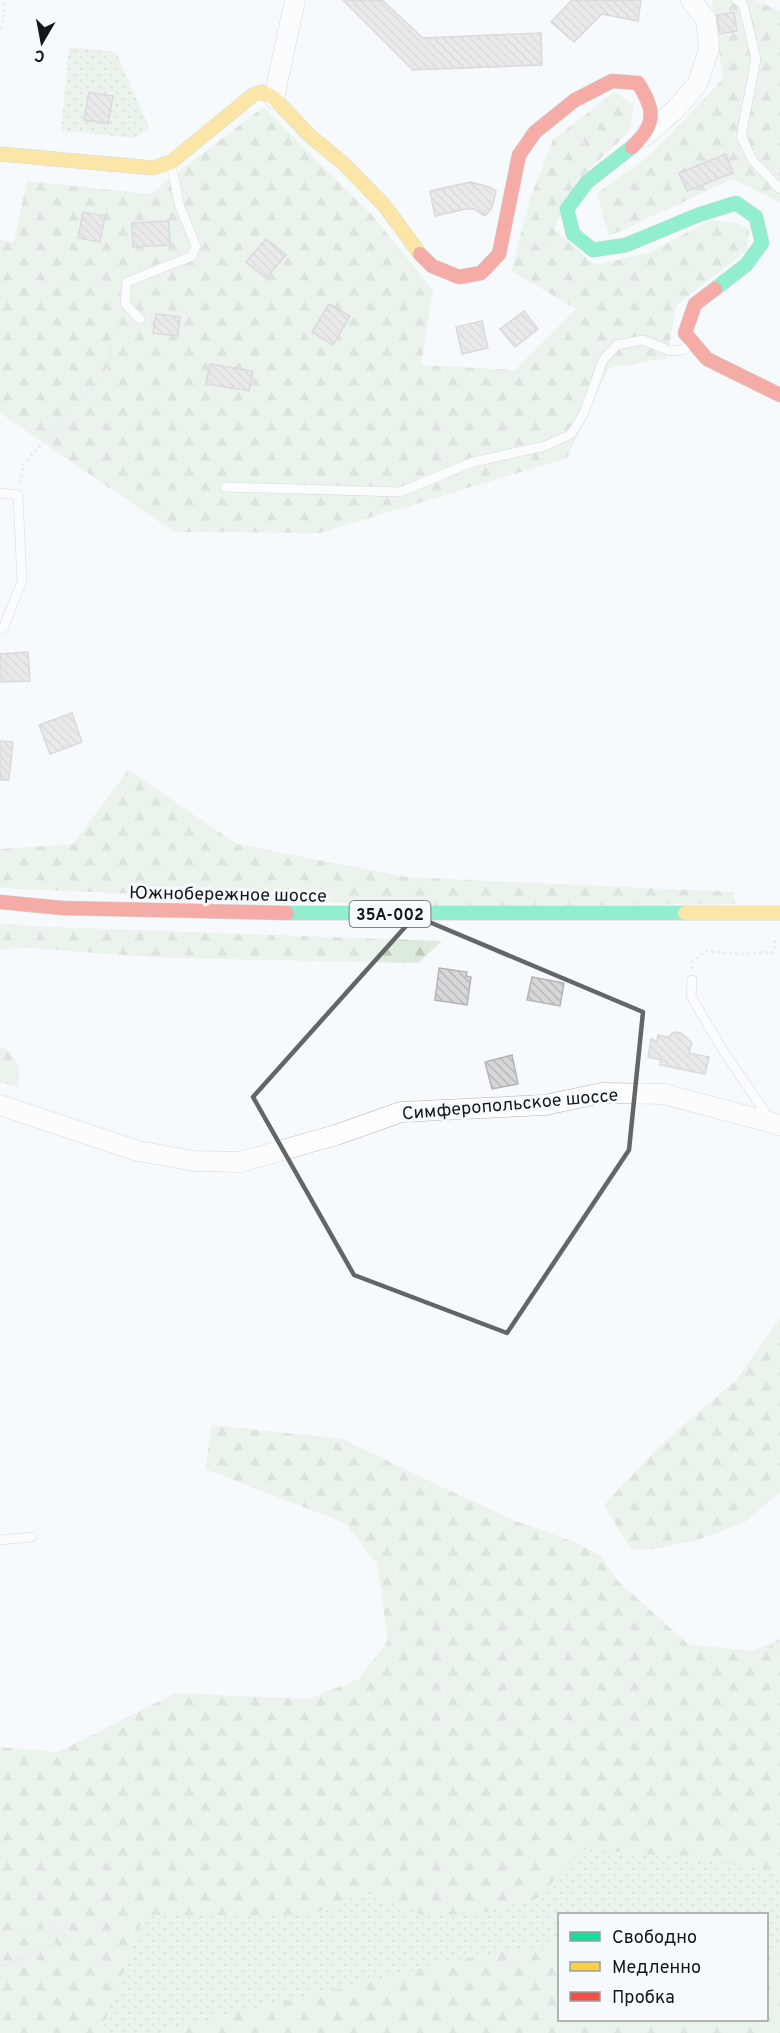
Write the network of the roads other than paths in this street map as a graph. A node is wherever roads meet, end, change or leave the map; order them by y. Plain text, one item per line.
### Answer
1 (295, 0) edge
2 (690, 0) edge
3 (737, 0) edge
4 (274, 98) junction
5 (643, 138) junction
6 (0, 154) edge
7 (171, 162) junction
8 (780, 189) edge
9 (140, 319) dead end
10 (692, 342) junction
11 (780, 395) edge
12 (225, 487) dead end
13 (0, 493) edge
14 (0, 630) edge
15 (0, 902) edge
16 (780, 913) edge
17 (0, 915) edge
18 (551, 927) dead end
19 (692, 980) road end
20 (0, 1105) edge
21 (778, 1125) edge
22 (31, 1537) dead end
23 (0, 1540) edge

1 - 4 street
2 - 5 street
3 - 8 lane
4 - 5 main road
4 - 7 main road
5 - 10 main road
6 - 7 main road
7 - 9 lane
10 - 11 main road
10 - 12 lane
13 - 14 lane
15 - 16 main road, Южнобережное шоссе / 35А-002
17 - 18 main road, Южнобережное шоссе / 35А-002
19 - 21 lane
20 - 21 street, Симферопольское шоссе
22 - 23 lane

